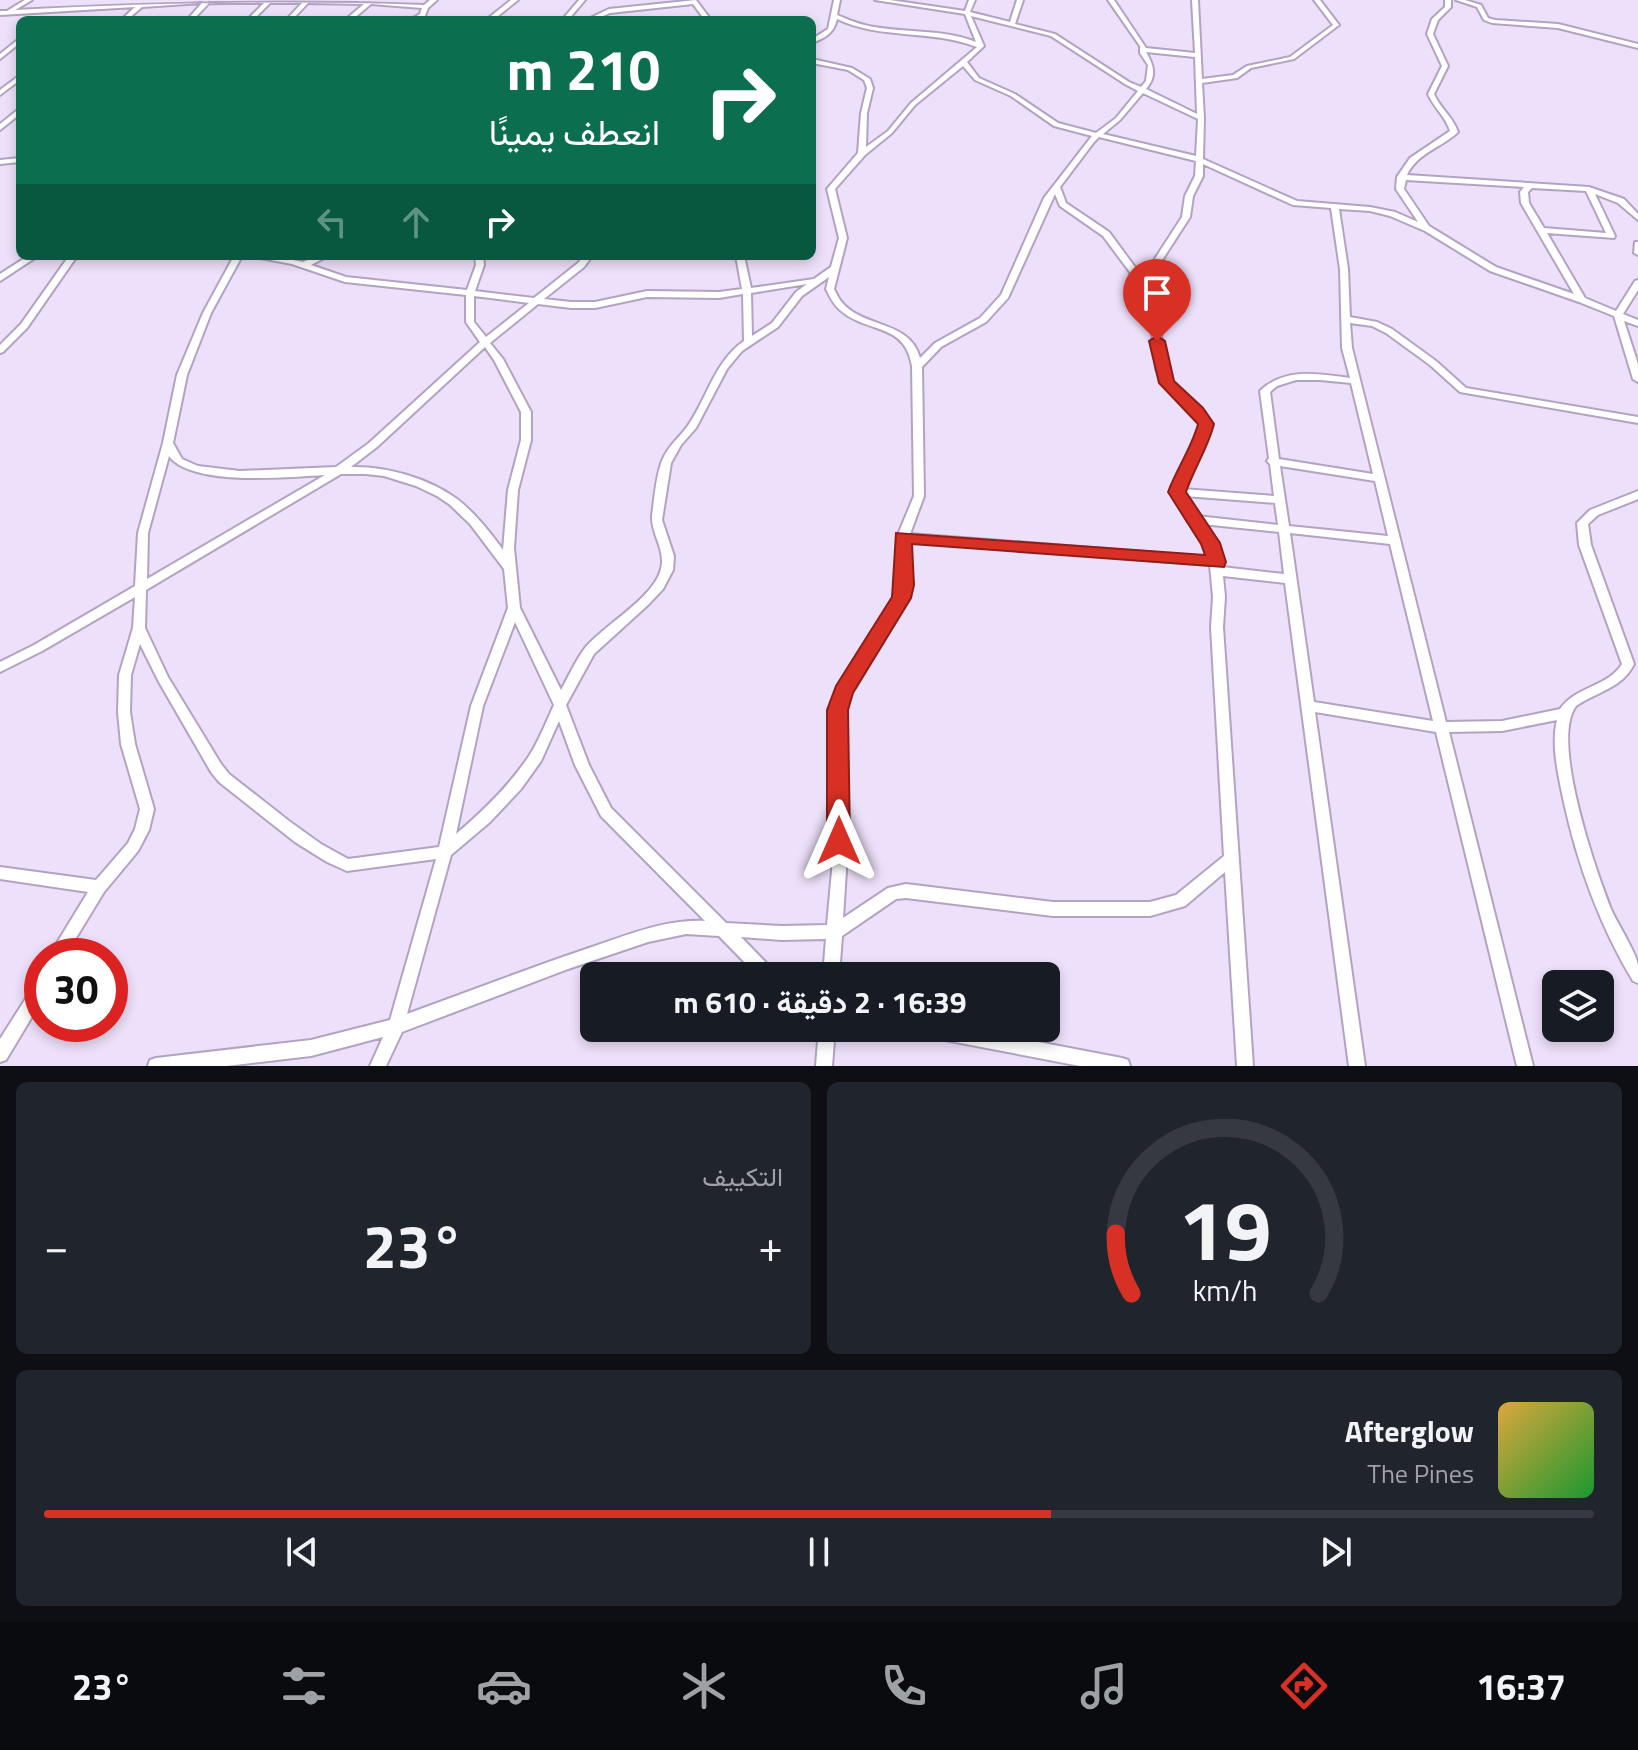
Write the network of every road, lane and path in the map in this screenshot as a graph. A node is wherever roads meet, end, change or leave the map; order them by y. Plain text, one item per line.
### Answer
1 (29, 0) edge
2 (95, 0) edge
3 (207, 0) edge
4 (236, 0) edge
5 (270, 0) edge
6 (297, 0) edge
7 (308, 0) edge
8 (434, 0) edge
9 (515, 0) edge
10 (582, 0) edge
11 (615, 0) edge
12 (837, 0) edge
13 (878, 0) edge
14 (972, 0) edge
15 (1020, 0) edge
16 (1111, 0) edge
17 (1195, 0) edge
18 (1317, 0) edge
19 (1448, 0) edge
20 (1459, 0) edge
21 (60, 1) edge
22 (178, 1) edge
23 (371, 1) edge
24 (694, 1) edge
25 (147, 3) edge
26 (88, 7) junction
27 (102, 7) junction
28 (425, 7) junction
29 (54, 9) junction
30 (604, 12) junction
31 (3, 13) edge
32 (967, 13) junction
33 (46, 16) edge
34 (92, 16) edge
35 (129, 16) edge
36 (193, 16) edge
37 (254, 16) edge
38 (293, 16) edge
39 (353, 16) edge
40 (421, 16) edge
41 (494, 16) edge
42 (568, 16) edge
43 (596, 16) edge
44 (601, 16) edge
45 (836, 16) junction
46 (1012, 24) junction
47 (816, 39) edge
48 (16, 43) edge
49 (981, 46) junction
50 (1638, 46) edge
51 (1143, 50) junction
52 (1198, 55) junction
53 (0, 57) edge
54 (816, 62) edge
55 (964, 62) junction
56 (16, 80) edge
57 (1200, 81) junction
58 (1141, 91) junction
59 (0, 93) edge
60 (16, 116) edge
61 (1201, 118) junction
62 (0, 128) edge
63 (1096, 136) junction
64 (862, 153) junction
65 (1198, 159) junction
66 (1401, 177) junction
67 (1531, 184) junction
68 (1056, 186) junction
69 (1589, 189) junction
70 (1335, 208) junction
71 (1638, 218) edge
72 (1428, 229) junction
73 (1540, 230) junction
74 (1638, 244) edge
75 (1638, 253) edge
76 (28, 260) edge
77 (70, 260) edge
78 (236, 260) edge
79 (280, 260) edge
80 (315, 260) edge
81 (479, 260) edge
82 (583, 260) edge
83 (741, 260) edge
84 (304, 265) junction
85 (837, 267) junction
86 (0, 278) edge
87 (820, 279) junction
88 (1638, 283) edge
89 (747, 291) junction
90 (1148, 291) junction
91 (470, 293) junction
92 (1582, 300) junction
93 (536, 302) junction
94 (1618, 314) junction
95 (1345, 319) junction
96 (1638, 323) edge
97 (748, 340) junction
98 (484, 343) junction
99 (0, 350) edge
100 (917, 366) junction
101 (1638, 379) edge
102 (1355, 381) junction
103 (1638, 420) edge
104 (168, 443) junction
105 (1272, 461) junction
106 (337, 472) junction
107 (1380, 478) junction
108 (1177, 492) junction
109 (1638, 494) edge
110 (1278, 500) junction
111 (1192, 519) junction
112 (1282, 529) junction
113 (903, 537) junction
114 (1395, 541) junction
115 (1218, 567) junction
116 (510, 568) junction
117 (1289, 579) junction
118 (139, 588) junction
119 (514, 608) junction
120 (139, 628) junction
121 (0, 667) edge
122 (561, 706) junction
123 (1307, 706) junction
124 (1564, 713) junction
125 (1439, 727) junction
126 (445, 852) junction
127 (1231, 859) junction
128 (0, 873) edge
129 (99, 887) junction
130 (725, 930) junction
131 (835, 932) junction
132 (68, 938) edge
133 (756, 962) edge
134 (832, 962) edge
135 (1638, 976) edge
136 (24, 1015) edge
137 (396, 1026) junction
138 (826, 1042) edge
139 (997, 1042) edge
140 (0, 1054) edge
141 (156, 1066) edge
142 (378, 1066) edge
143 (824, 1066) edge
144 (1122, 1066) edge
145 (1245, 1066) edge
146 (1357, 1066) edge
147 (1525, 1066) edge

1 - 31 street
2 - 26 street
3 - 4 street
3 - 22 street
3 - 36 street
4 - 5 street
5 - 6 street
5 - 37 street
6 - 7 street
7 - 23 street
7 - 38 street
8 - 28 street
9 - 41 street
10 - 42 street
11 - 30 street
12 - 45 street
13 - 32 street
14 - 32 street
15 - 46 street
16 - 51 street
17 - 52 street
18 - 57 street
19 - 66 street
20 - 50 street
21 - 29 street
22 - 25 street
23 - 28 street
23 - 39 street
24 - 30 street
25 - 27 street
25 - 35 street
26 - 27 street
26 - 29 street
27 - 34 street
28 - 40 street
29 - 31 street
29 - 33 street
30 - 43 street
30 - 44 street
32 - 46 street
32 - 49 street
45 - 47 street
45 - 49 street
46 - 58 street
48 - 53 street
49 - 55 street
51 - 52 street
51 - 58 street
52 - 57 street
54 - 64 street
55 - 63 street
55 - 64 street
56 - 59 street
57 - 61 street
58 - 61 street
58 - 63 street
60 - 62 street
61 - 65 street
63 - 65 street
63 - 68 street
64 - 85 street
65 - 70 street
65 - 90 street
66 - 67 street
66 - 72 street
67 - 69 street
67 - 73 street
68 - 90 street
68 - 100 street
69 - 71 street
69 - 73 street
70 - 72 street
70 - 95 street
72 - 92 street
73 - 92 street
74 - 75 street
76 - 86 street
77 - 99 street
78 - 104 street
79 - 84 street
80 - 84 street
81 - 91 street
82 - 93 street
83 - 89 street
84 - 91 street
85 - 87 street
85 - 100 street
87 - 89 street
87 - 97 street
88 - 94 street
89 - 93 street
89 - 97 street
90 - 108 street
91 - 93 street
91 - 98 street
92 - 94 street
93 - 98 street
94 - 96 street
94 - 101 street
95 - 102 street
95 - 103 street
97 - 122 street
98 - 106 street
98 - 116 street
100 - 113 street
102 - 105 street
102 - 107 street
104 - 106 street
104 - 118 street
105 - 107 street
105 - 110 street
106 - 116 street
106 - 118 street
107 - 114 street
108 - 110 street
108 - 111 street
109 - 124 street
110 - 112 street
111 - 112 street
111 - 115 street
112 - 114 street
112 - 117 street
113 - 115 street
113 - 131 street
114 - 125 street
115 - 117 street
115 - 127 street
116 - 119 street
117 - 123 street
118 - 120 street
118 - 121 street
119 - 122 street
119 - 126 street
120 - 126 street
120 - 129 street
122 - 126 street
122 - 130 street
123 - 125 street
123 - 146 street
124 - 125 street
124 - 135 street
125 - 147 street
126 - 137 street
127 - 131 street
127 - 145 street
128 - 129 street
129 - 132 street
130 - 131 street
130 - 133 street
130 - 137 street
131 - 134 street
136 - 140 street
137 - 141 street
137 - 142 street
138 - 143 street
139 - 144 street

